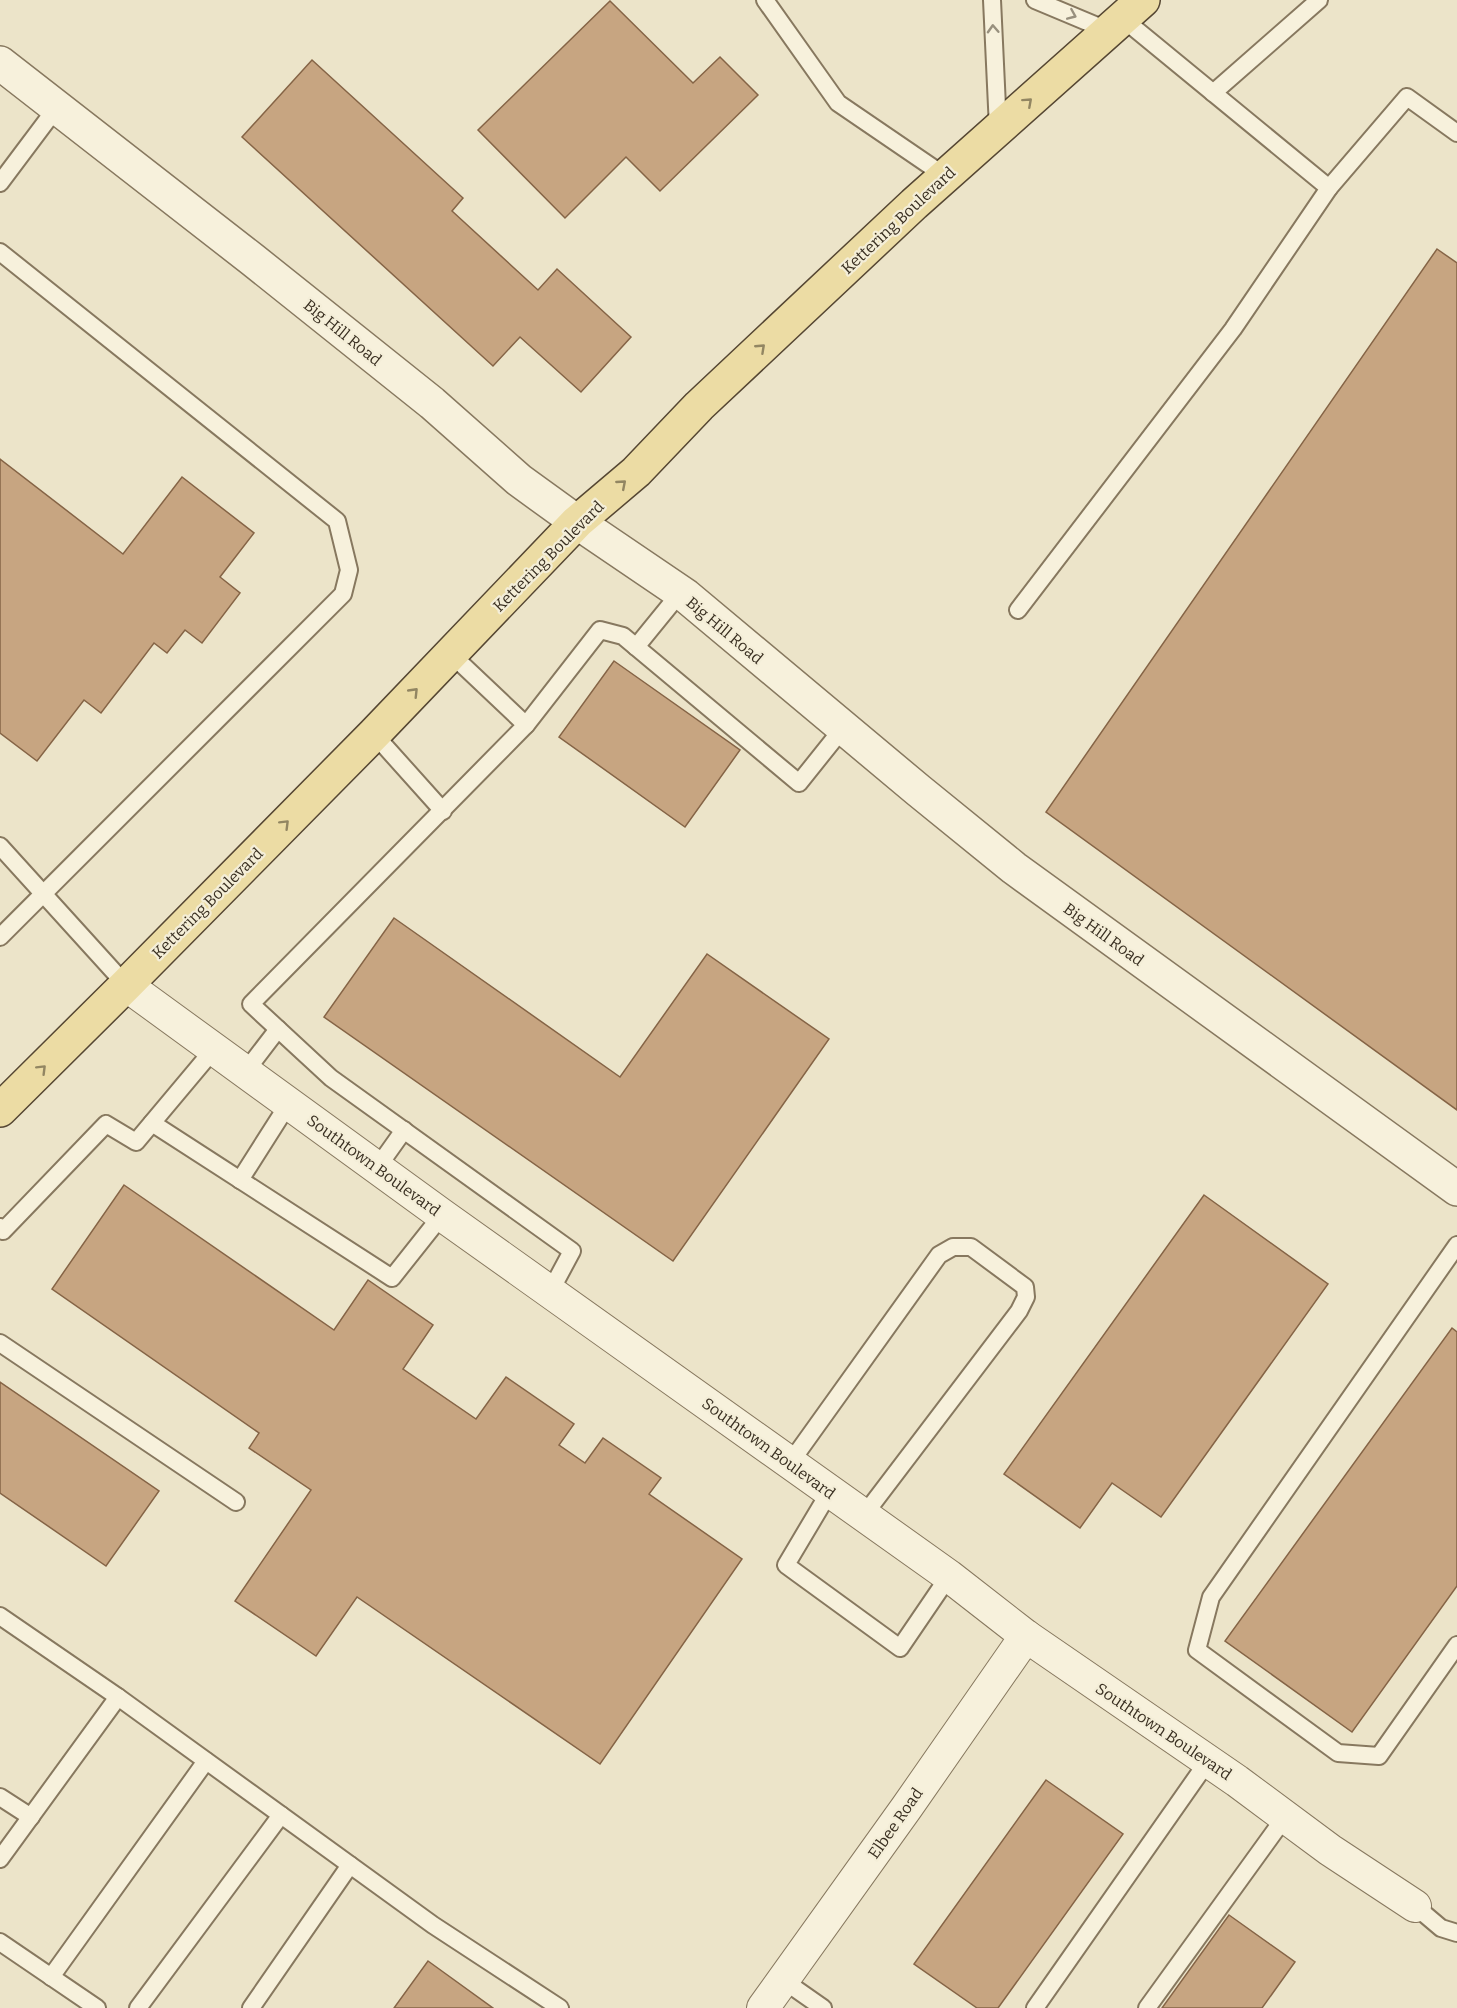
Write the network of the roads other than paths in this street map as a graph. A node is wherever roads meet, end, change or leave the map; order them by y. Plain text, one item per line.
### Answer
1 (765, 0) edge
2 (992, 0) edge
3 (1035, 0) edge
4 (1319, 0) edge
5 (1125, 16) edge
6 (0, 63) edge
7 (1213, 93) junction
8 (57, 107) junction
9 (998, 129) junction
10 (1457, 133) edge
11 (945, 176) junction
12 (0, 183) edge
13 (1329, 188) junction
14 (0, 252) edge
15 (577, 522) junction
16 (680, 593) junction
17 (1018, 610) dead end
18 (636, 647) junction
19 (451, 654) junction
20 (526, 725) junction
21 (843, 728) junction
22 (374, 734) junction
23 (443, 811) junction
24 (0, 846) edge
25 (44, 893) junction
26 (0, 937) edge
27 (126, 985) junction
28 (278, 1029) junction
29 (214, 1049) junction
30 (245, 1072) junction
31 (289, 1103) junction
32 (0, 1110) edge
33 (152, 1123) junction
34 (404, 1130) junction
35 (377, 1168) junction
36 (240, 1180) junction
37 (1457, 1189) edge
38 (442, 1215) junction
39 (0, 1227) edge
40 (1457, 1245) edge
41 (550, 1292) junction
42 (0, 1342) edge
43 (790, 1463) junction
44 (830, 1491) junction
45 (236, 1502) dead end
46 (864, 1515) junction
47 (949, 1576) junction
48 (0, 1616) edge
49 (1026, 1636) junction
50 (1457, 1645) edge
51 (118, 1697) junction
52 (206, 1761) junction
53 (1208, 1761) junction
54 (0, 1797) edge
55 (281, 1815) junction
56 (31, 1817) junction
57 (1285, 1817) junction
58 (0, 1859) edge
59 (350, 1865) junction
60 (1415, 1906) joint
61 (1457, 1933) edge
62 (0, 1942) edge
63 (51, 1977) junction
64 (783, 1980) junction
65 (97, 2008) edge
66 (138, 2008) edge
67 (251, 2008) edge
68 (560, 2008) edge
69 (763, 2008) edge
70 (823, 2008) edge
71 (1035, 2008) edge
72 (1147, 2008) edge

1 - 11 lane
9 -> 2 lane
3 -> 5 lane
4 - 7 lane
5 - 7 lane
9 -> 5 main road, Kettering Boulevard
6 - 8 street, Big Hill Road
7 - 13 lane
8 - 12 lane
8 - 15 street, Big Hill Road
9 - 11 main road, Kettering Boulevard
10 - 13 lane
15 -> 11 main road, Kettering Boulevard
13 - 17 lane
14 - 25 lane
15 - 16 street, Big Hill Road
15 - 19 main road, Kettering Boulevard
16 - 18 lane
16 - 21 street, Big Hill Road
18 - 20 lane
18 - 21 lane
19 - 20 lane
22 -> 19 main road, Kettering Boulevard
20 - 23 lane
21 - 37 street, Big Hill Road
22 - 23 lane
27 -> 22 main road, Kettering Boulevard
23 - 28 lane
24 - 25 lane
25 - 26 lane
25 - 27 lane
27 - 29 street, Southtown Boulevard
32 -> 27 main road, Kettering Boulevard
28 - 30 lane
28 - 34 lane
29 - 30 street, Southtown Boulevard
29 - 33 lane
30 - 31 street, Southtown Boulevard
31 - 35 street, Southtown Boulevard
31 - 36 lane
33 - 36 lane
33 - 39 lane
34 - 35 lane
34 - 41 lane
35 - 38 street, Southtown Boulevard
36 - 38 lane
38 - 41 street, Southtown Boulevard
40 - 50 lane
41 - 43 street, Southtown Boulevard
42 - 45 lane
43 - 44 street, Southtown Boulevard
43 - 46 lane
44 - 46 street, Southtown Boulevard
44 - 47 lane
46 - 47 street, Southtown Boulevard
47 - 49 street, Southtown Boulevard
48 - 51 lane
49 - 53 street, Southtown Boulevard
49 - 64 street, Elbee Road
51 - 52 lane
51 - 56 lane
52 - 55 lane
52 - 63 lane
53 - 57 street, Southtown Boulevard
53 - 71 lane
54 - 56 lane
55 - 59 lane
55 - 66 lane
56 - 58 lane
57 - 60 street, Southtown Boulevard
57 - 72 lane
59 - 67 lane
59 - 68 lane
60 - 61 lane
62 - 63 lane
63 - 65 lane
64 - 69 street, Elbee Road
64 - 70 lane

